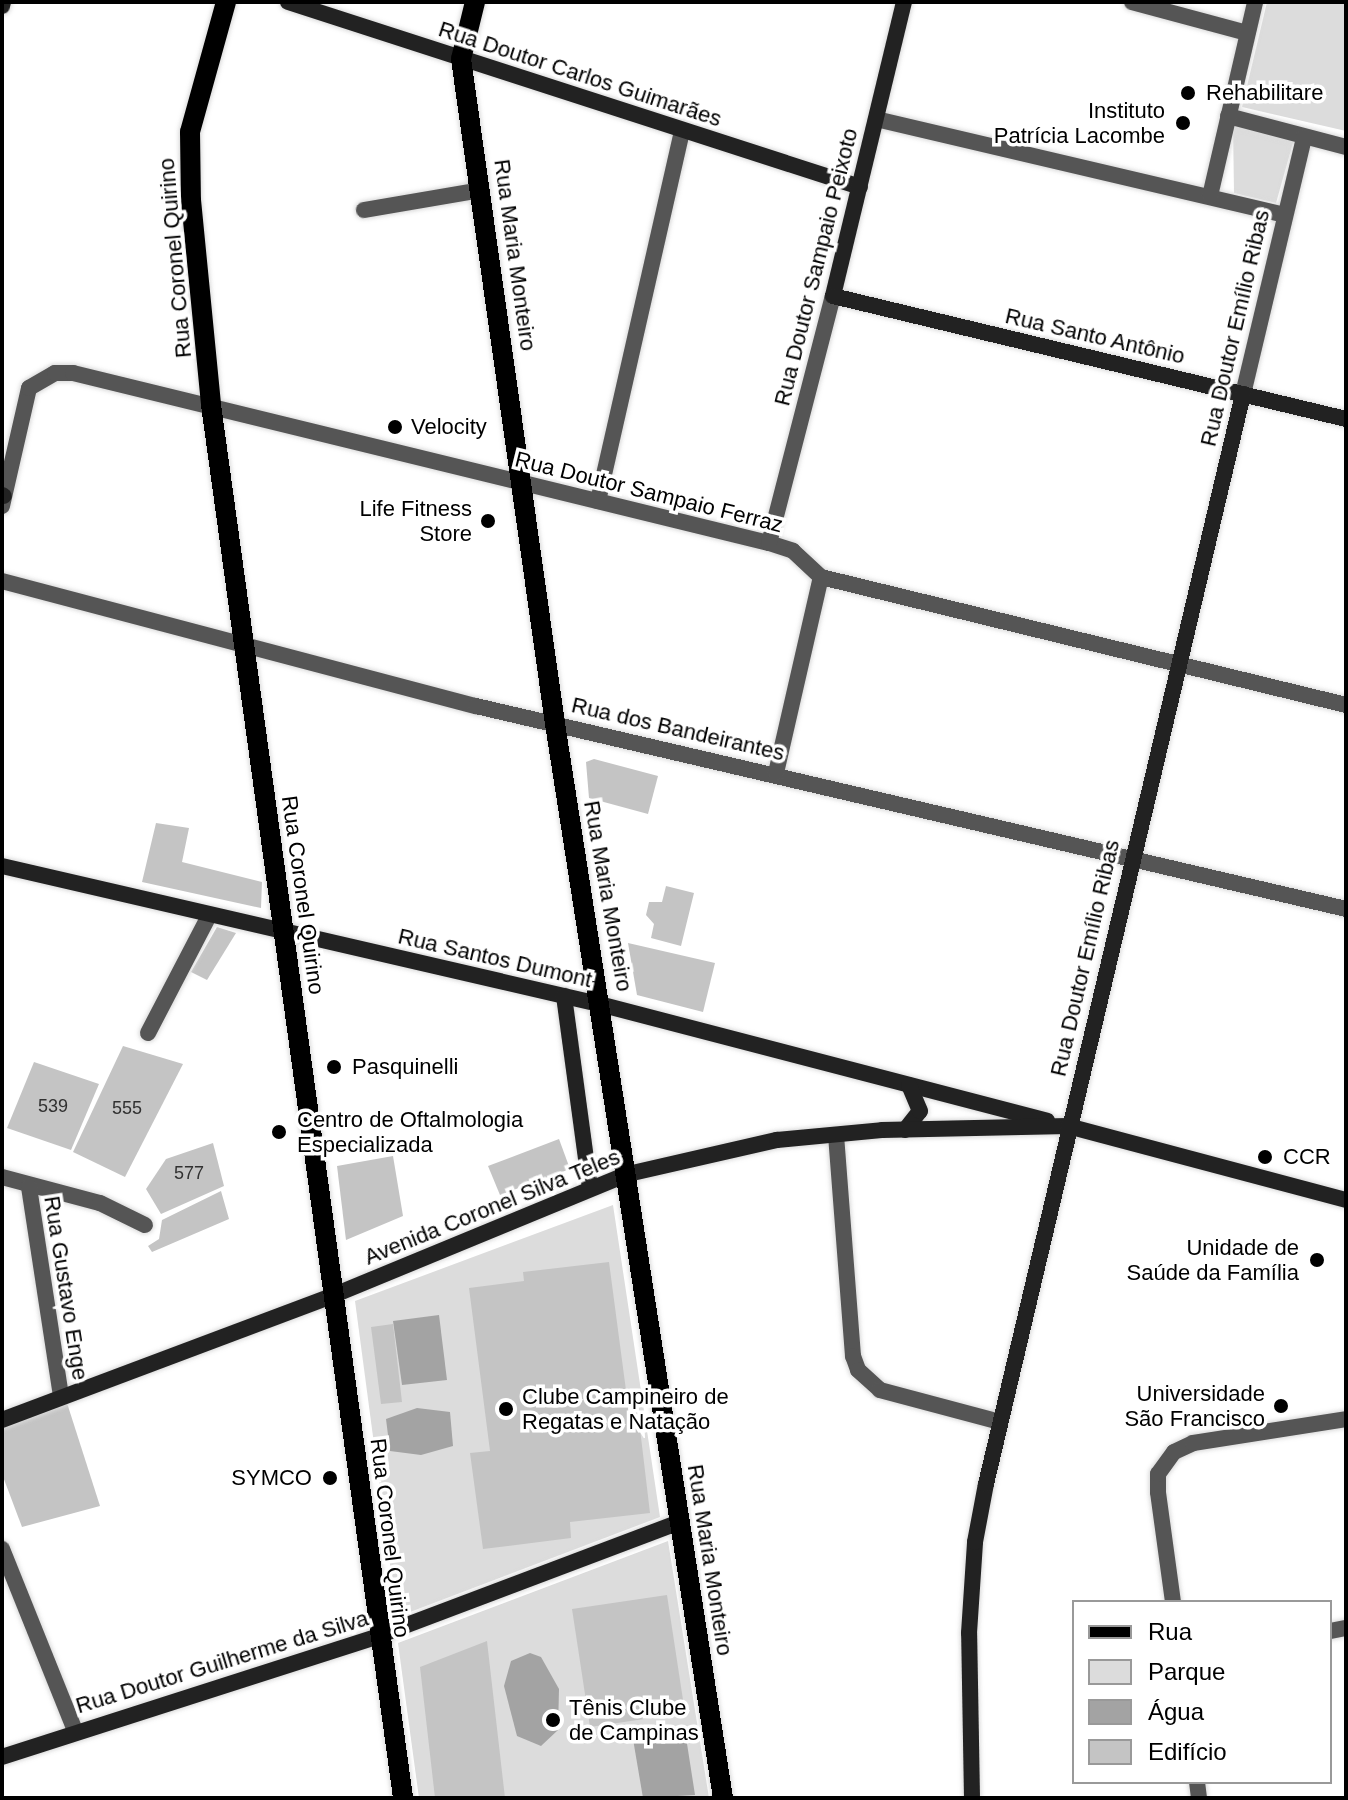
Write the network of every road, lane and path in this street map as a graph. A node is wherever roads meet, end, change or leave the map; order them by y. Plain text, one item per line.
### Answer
1 (226, 2) edge
2 (288, 2) edge
3 (475, 2) edge
4 (904, 2) edge
5 (1132, 2) edge
6 (1255, 2) edge
7 (1247, 33) junction
8 (461, 59) junction
9 (1228, 116) junction
10 (876, 119) junction
11 (682, 130) junction
12 (1304, 137) junction
13 (1346, 147) edge
14 (860, 187) junction
15 (481, 190) junction
16 (1210, 196) junction
17 (364, 210) dead end
18 (1284, 215) junction
19 (833, 296) junction
20 (1243, 394) junction
21 (211, 405) junction
22 (1346, 419) edge
23 (524, 484) junction
24 (3, 499) edge
25 (598, 501) junction
26 (769, 543) junction
27 (821, 577) junction
28 (2, 581) edge
29 (241, 648) junction
30 (1179, 664) junction
31 (1346, 705) edge
32 (555, 724) junction
33 (776, 773) junction
34 (1130, 860) junction
35 (2, 866) edge
36 (1346, 909) edge
37 (209, 916) junction
38 (286, 933) junction
39 (564, 996) junction
40 (603, 1005) junction
41 (148, 1033) dead end
42 (909, 1085) junction
43 (1068, 1126) junction
44 (905, 1130) junction
45 (836, 1135) junction
46 (628, 1174) junction
47 (2, 1177) edge
48 (29, 1187) junction
49 (590, 1188) junction
50 (1346, 1200) edge
51 (145, 1225) dead end
52 (334, 1295) junction
53 (61, 1396) junction
54 (1346, 1419) edge
55 (2, 1420) edge
56 (1000, 1422) junction
57 (680, 1522) junction
58 (2, 1549) edge
59 (1173, 1600) edge
60 (378, 1636) junction
61 (75, 1731) junction
62 (2, 1757) edge
63 (403, 1798) edge
64 (723, 1798) edge
65 (972, 1798) edge

1 - 21 main road, Rua Coronel Quirino
2 - 8 street, Rua Doutor Carlos Guimarães
3 - 8 main road, Rua Maria Monteiro
4 - 10 street, Rua Doutor Sampaio Peixoto
5 - 7 street
6 - 7 street
7 - 9 street
8 - 11 street, Rua Doutor Carlos Guimarães
8 - 15 main road, Rua Maria Monteiro
9 - 12 street
9 - 16 street
10 - 14 street, Rua Doutor Sampaio Peixoto
10 - 16 street
11 - 14 street, Rua Doutor Carlos Guimarães
11 - 25 street
12 - 13 street
12 - 18 street, Rua Doutor Emílio Ribas
14 - 19 street, Rua Doutor Sampaio Peixoto
15 - 17 street
15 - 23 main road, Rua Maria Monteiro
16 - 18 street
18 - 20 street, Rua Doutor Emílio Ribas
19 - 20 street, Rua Santo Antônio
19 - 26 street, Rua Doutor Sampaio Peixoto
20 - 22 street, Rua Santo Antônio
20 - 30 street, Rua Doutor Emílio Ribas
21 - 23 street, Rua Doutor Sampaio Ferraz
21 - 24 street, Rua Doutor Sampaio Ferraz
21 - 29 main road, Rua Coronel Quirino
23 - 25 street, Rua Doutor Sampaio Ferraz
23 - 32 main road, Rua Maria Monteiro
25 - 26 street, Rua Doutor Sampaio Ferraz
26 - 27 street, Rua Doutor Sampaio Ferraz
27 - 30 street, Rua Doutor Sampaio Ferraz
27 - 33 street
28 - 29 street, Rua dos Bandeirantes
29 - 32 street, Rua dos Bandeirantes
29 - 38 main road, Rua Coronel Quirino
30 - 31 street, Rua Doutor Sampaio Ferraz
30 - 34 street, Rua Doutor Emílio Ribas
32 - 33 street, Rua dos Bandeirantes
32 - 40 main road, Rua Maria Monteiro
33 - 34 street, Rua dos Bandeirantes
34 - 36 street, Rua dos Bandeirantes
34 - 43 street, Rua Doutor Emílio Ribas
35 - 37 street, Rua Santos Dumont
37 - 38 street, Rua Santos Dumont
37 - 41 street
38 - 39 street, Rua Santos Dumont
38 - 52 main road, Rua Coronel Quirino
39 - 40 street, Rua Santos Dumont
39 - 49 street
40 - 42 street, Rua Santos Dumont
40 - 46 main road, Rua Maria Monteiro
42 - 43 street, Rua Santos Dumont
42 - 44 street
43 - 44 street, Avenida Coronel Silva Teles
43 - 50 street, Avenida Coronel Silva Teles
43 - 56 street, Rua Doutor Emílio Ribas
44 - 45 street, Avenida Coronel Silva Teles
45 - 46 street, Avenida Coronel Silva Teles
45 - 56 street
46 - 49 street, Avenida Coronel Silva Teles
46 - 57 main road, Rua Maria Monteiro
47 - 48 street
48 - 51 street
48 - 53 street, Rua Gustavo Enge
49 - 52 street, Avenida Coronel Silva Teles
52 - 53 street, Avenida Coronel Silva Teles
52 - 60 main road, Rua Coronel Quirino
53 - 55 street, Avenida Coronel Silva Teles
54 - 59 street
56 - 65 street, Rua Doutor Emílio Ribas
57 - 60 street, Rua Doutor Guilherme da Silva
57 - 64 main road, Rua Maria Monteiro
58 - 61 street
60 - 61 street, Rua Doutor Guilherme da Silva
60 - 63 main road, Rua Coronel Quirino
61 - 62 street, Rua Doutor Guilherme da Silva

